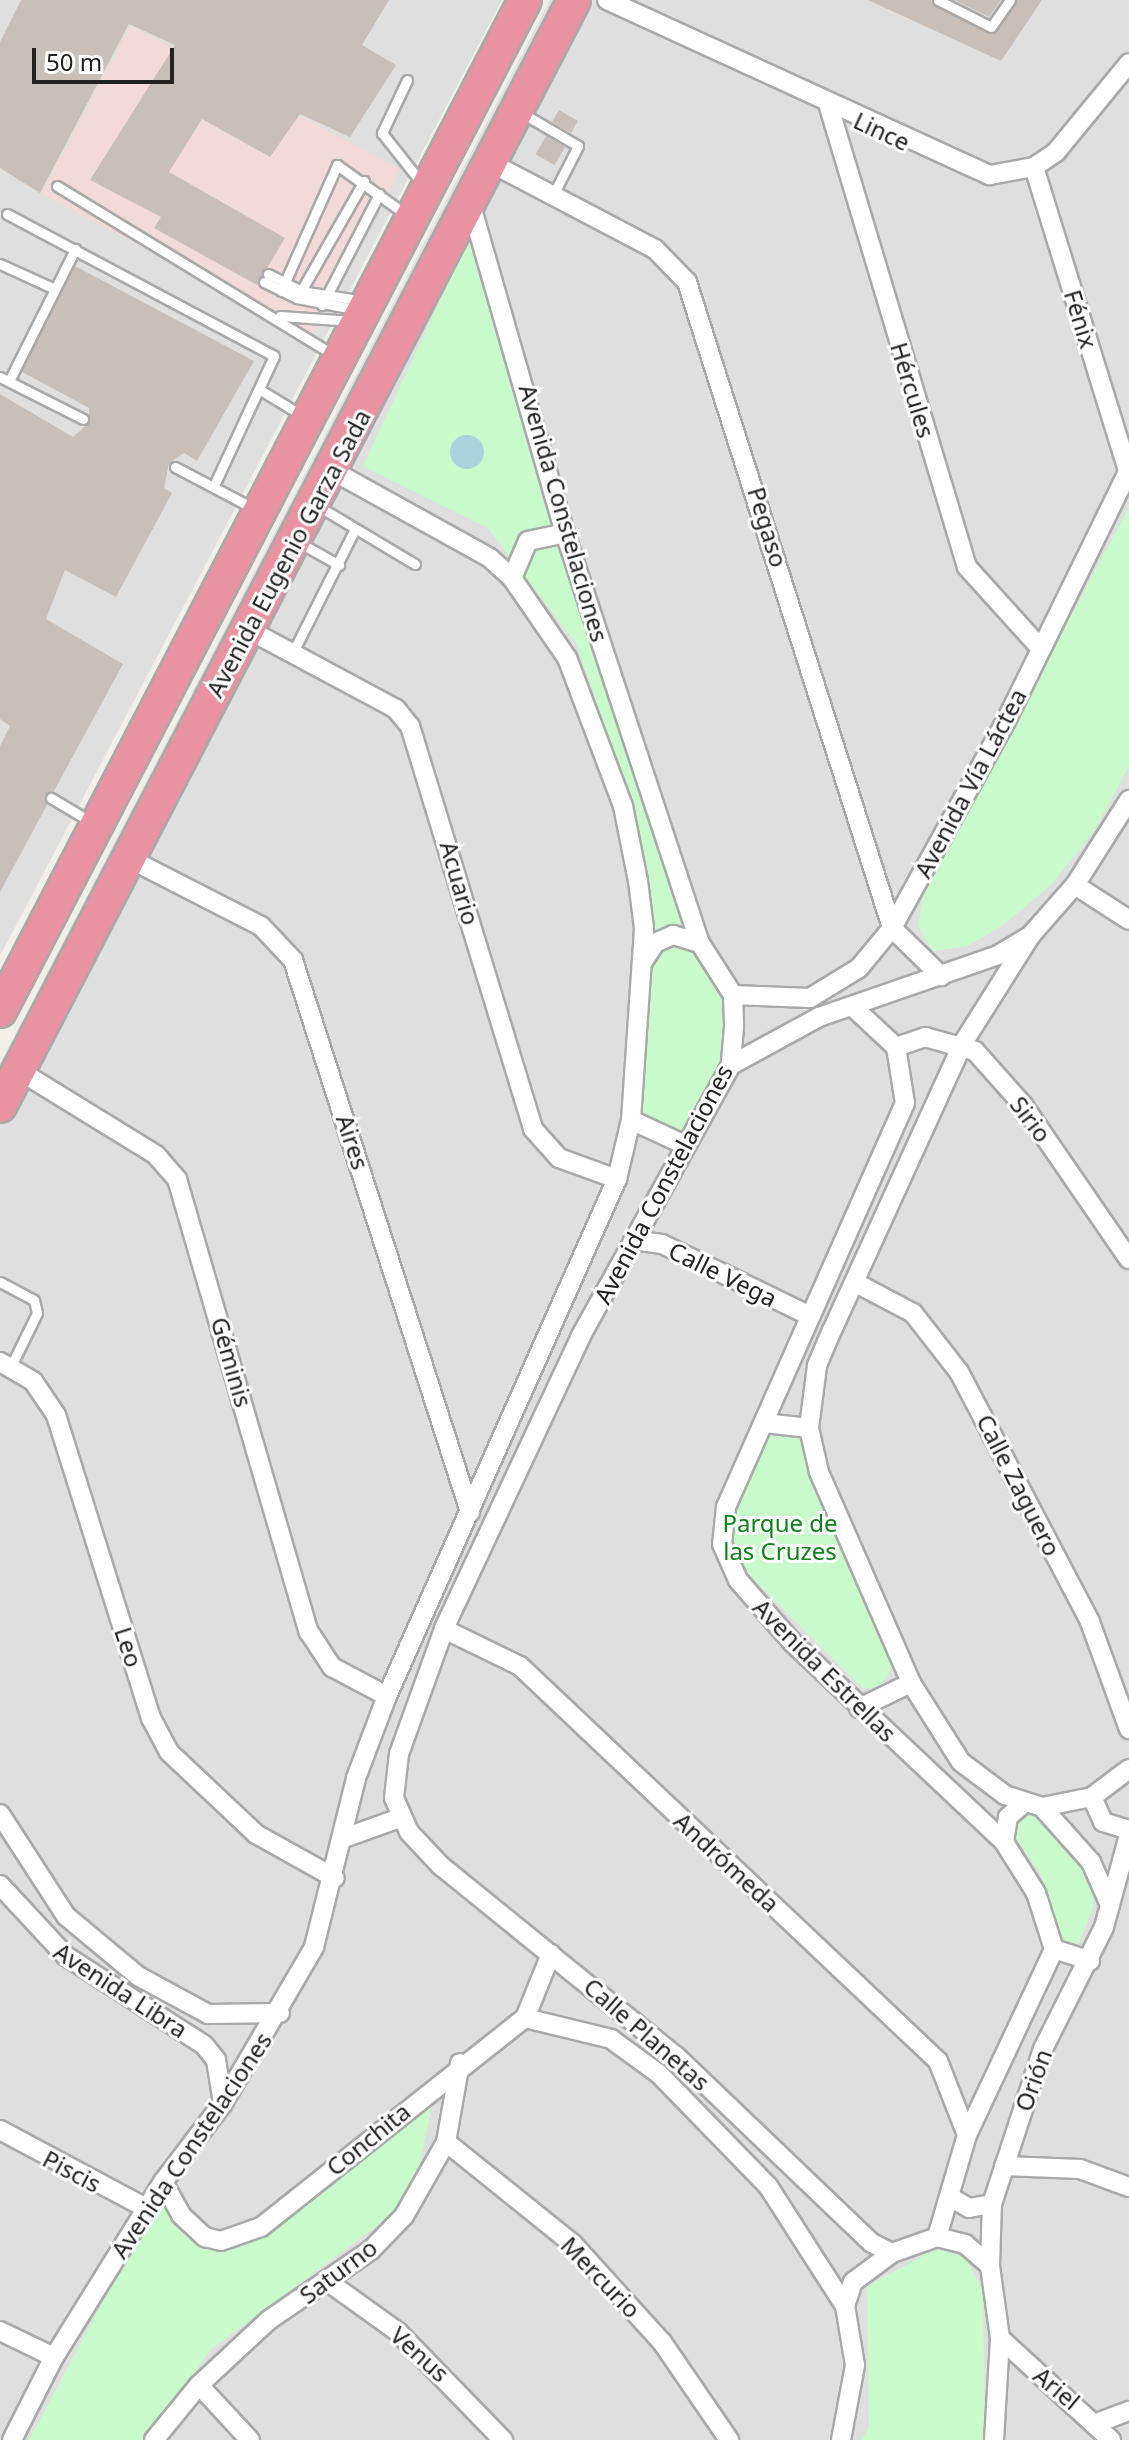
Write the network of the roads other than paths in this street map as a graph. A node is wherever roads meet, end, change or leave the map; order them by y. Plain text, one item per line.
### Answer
1 (574, 0) edge
2 (607, 0) edge
3 (938, 0) edge
4 (1010, 0) edge
5 (516, 3) edge
6 (1129, 63) edge
7 (407, 80) dead end
8 (829, 107) junction
9 (516, 110) junction
10 (491, 163) junction
11 (1034, 167) junction
12 (364, 181) junction
13 (57, 186) dead end
14 (427, 189) junction
15 (554, 193) junction
16 (379, 194) junction
17 (470, 202) junction
18 (7, 214) dead end
19 (411, 218) junction
20 (75, 249) junction
21 (0, 264) edge
22 (266, 278) dead end
23 (283, 287) junction
24 (55, 289) junction
25 (299, 295) junction
26 (324, 300) junction
27 (362, 311) junction
28 (276, 315) junction
29 (338, 358) junction
30 (5, 379) edge
31 (262, 391) junction
32 (307, 418) junction
33 (83, 419) dead end
34 (175, 467) dead end
35 (1129, 470) edge
36 (333, 471) junction
37 (214, 485) junction
38 (315, 504) junction
39 (258, 511) junction
40 (355, 529) junction
41 (565, 533) junction
42 (295, 540) junction
43 (415, 564) dead end
44 (339, 565) junction
45 (512, 578) junction
46 (247, 629) junction
47 (1041, 649) junction
48 (292, 654) junction
49 (51, 798) dead end
50 (1129, 800) edge
51 (96, 825) junction
52 (128, 858) junction
53 (1075, 885) junction
54 (1129, 920) edge
55 (892, 928) junction
56 (1031, 935) junction
57 (700, 943) junction
58 (643, 962) junction
59 (941, 976) junction
60 (733, 995) junction
61 (854, 1008) junction
62 (0, 1011) edge
63 (963, 1043) junction
64 (896, 1047) junction
65 (731, 1065) junction
66 (18, 1070) junction
67 (0, 1106) edge
68 (631, 1120) junction
69 (685, 1145) junction
70 (617, 1179) junction
71 (633, 1240) junction
72 (1129, 1259) edge
73 (0, 1282) edge
74 (856, 1283) junction
75 (810, 1316) junction
76 (6, 1364) edge
77 (764, 1423) junction
78 (809, 1428) junction
79 (470, 1512) junction
80 (444, 1629) junction
81 (911, 1683) junction
82 (387, 1696) junction
83 (859, 1708) junction
84 (1129, 1729) edge
85 (1129, 1769) edge
86 (1092, 1797) junction
87 (1023, 1804) junction
88 (1042, 1807) junction
89 (0, 1814) edge
90 (400, 1818) junction
91 (1129, 1832) edge
92 (341, 1839) junction
93 (1004, 1842) junction
94 (335, 1878) junction
95 (0, 1885) edge
96 (1110, 1905) junction
97 (1054, 1949) junction
98 (551, 1954) junction
99 (1090, 1961) junction
100 (280, 2013) junction
101 (525, 2018) junction
102 (460, 2063) junction
103 (223, 2103) junction
104 (0, 2130) edge
105 (967, 2135) junction
106 (446, 2142) junction
107 (1004, 2166) junction
108 (163, 2182) junction
109 (1129, 2187) edge
110 (950, 2197) junction
111 (992, 2204) junction
112 (146, 2208) junction
113 (937, 2237) junction
114 (892, 2253) junction
115 (990, 2266) junction
116 (327, 2281) junction
117 (845, 2306) junction
118 (0, 2331) edge
119 (1000, 2338) junction
120 (54, 2357) junction
121 (199, 2385) junction
122 (1129, 2411) edge
123 (1097, 2423) junction
124 (12, 2440) edge
125 (154, 2440) edge
126 (250, 2440) edge
127 (503, 2440) edge
128 (729, 2440) edge
129 (841, 2440) edge
130 (994, 2440) edge
131 (1111, 2440) edge

1 - 9 highway, Avenida Eugenio Garza Sada
2 - 8 street, Lince
3 - 4 lane
5 - 14 highway, Avenida Eugenio Garza Sada
6 - 11 street
7 - 14 lane
8 - 11 street, Lince
8 - 47 street, Hércules
9 - 10 highway, Avenida Eugenio Garza Sada
9 - 15 lane
10 - 15 street, Pegaso
10 - 17 highway, Avenida Eugenio Garza Sada
11 - 35 street, Fénix
12 - 16 lane
12 - 23 lane
12 - 25 lane
13 - 28 lane
14 - 19 highway, Avenida Eugenio Garza Sada
15 - 55 street, Pegaso
16 - 19 lane
16 - 26 lane
17 - 36 highway, Avenida Eugenio Garza Sada
17 - 41 street, Avenida Constelaciones
18 - 20 lane
19 - 27 highway, Avenida Eugenio Garza Sada
20 - 24 lane
20 - 31 lane
21 - 24 lane
22 - 23 lane
23 - 25 lane
24 - 30 lane
25 - 26 lane
26 - 27 lane
27 - 28 lane
27 - 29 highway, Avenida Eugenio Garza Sada
28 - 29 lane
29 - 32 highway, Avenida Eugenio Garza Sada
30 - 33 lane
31 - 32 lane
31 - 37 lane
32 - 39 highway, Avenida Eugenio Garza Sada
34 - 37 lane
35 - 47 street, Avenida Vía Láctea
36 - 38 highway, Avenida Eugenio Garza Sada
36 - 45 street, Avenida Constelaciones
37 - 39 lane
38 - 40 lane
38 - 42 highway, Avenida Eugenio Garza Sada
39 - 51 highway, Avenida Eugenio Garza Sada
40 - 43 lane
40 - 44 lane
41 - 45 street
41 - 57 street, Avenida Constelaciones
42 - 44 lane
42 - 46 highway, Avenida Eugenio Garza Sada
44 - 48 lane
45 - 58 street, Avenida Constelaciones
46 - 48 street, Acuario
46 - 52 highway, Avenida Eugenio Garza Sada
47 - 55 street, Avenida Vía Láctea
48 - 70 street, Acuario
49 - 51 lane
50 - 53 street, Avenida Estrellas
51 - 62 highway, Avenida Eugenio Garza Sada
52 - 66 highway, Avenida Eugenio Garza Sada
52 - 79 street, Aires
53 - 54 street
53 - 56 street, Avenida Estrellas
55 - 59 street, Pegaso
55 - 60 street, Avenida Vía Láctea
56 - 59 street, Avenida Estrellas
56 - 63 street, Avenida Estrellas
57 - 58 street
57 - 60 street, Avenida Constelaciones
58 - 68 street, Avenida Constelaciones
59 - 61 street
60 - 65 street, Avenida Constelaciones
61 - 64 street
61 - 65 street
63 - 64 street
63 - 72 street, Sirio
63 - 74 street, Avenida Estrellas
64 - 75 street, Avenida Estrellas
65 - 69 street, Avenida Constelaciones
66 - 67 highway, Avenida Eugenio Garza Sada
66 - 82 street, Géminis
68 - 69 street
68 - 70 street, Avenida Constelaciones
69 - 71 street, Avenida Constelaciones
70 - 79 street, Avenida Constelaciones
71 - 75 street, Calle Vega
71 - 80 street, Avenida Constelaciones
73 - 76 lane
74 - 78 street, Avenida Estrellas
74 - 84 street, Calle Zaguero
75 - 77 street, Avenida Estrellas
76 - 94 street, Leo
77 - 78 street
77 - 83 street, Avenida Estrellas
78 - 81 street, Avenida Estrellas
79 - 82 street, Avenida Constelaciones
80 - 90 street, Avenida Constelaciones
80 - 105 street, Andrómeda
81 - 83 street
81 - 87 street, Avenida Estrellas
82 - 92 street, Avenida Constelaciones
83 - 93 street, Avenida Estrellas
85 - 86 street
86 - 88 street
86 - 91 street
87 - 88 street
87 - 93 street
88 - 96 street
89 - 100 street, Avenida Libra
90 - 92 street
90 - 98 street, Calle Planetas
91 - 96 street, Orión
92 - 94 street, Avenida Constelaciones
93 - 97 street, Avenida Estrellas
94 - 100 street, Avenida Constelaciones
95 - 103 street, Avenida Libra
96 - 99 street, Orión
97 - 99 street
97 - 105 street, Orión
98 - 101 street
98 - 114 street, Calle Planetas
99 - 107 street, Orión
100 - 103 street, Avenida Constelaciones
101 - 102 street, Conchita
101 - 117 street, Calle Planetas
102 - 106 street, Saturno
102 - 108 street, Conchita
103 - 108 street, Avenida Constelaciones
104 - 112 street, Piscis
105 - 110 street, Orión
106 - 116 street, Saturno
106 - 128 street, Mercurio
107 - 109 street
107 - 111 street, Orión
108 - 112 street, Avenida Constelaciones
110 - 111 street
110 - 113 street, Orión
111 - 115 street, Orión
112 - 120 street, Avenida Constelaciones
113 - 114 street
113 - 115 street
114 - 117 street
115 - 119 street, Orión
116 - 121 street, Saturno
116 - 127 street, Venus
117 - 129 street
118 - 120 street
119 - 123 street, Ariel
119 - 130 street, Orión
120 - 124 street, Avenida Constelaciones
121 - 125 street, Saturno
121 - 126 street
122 - 123 street
123 - 131 street, Ariel

